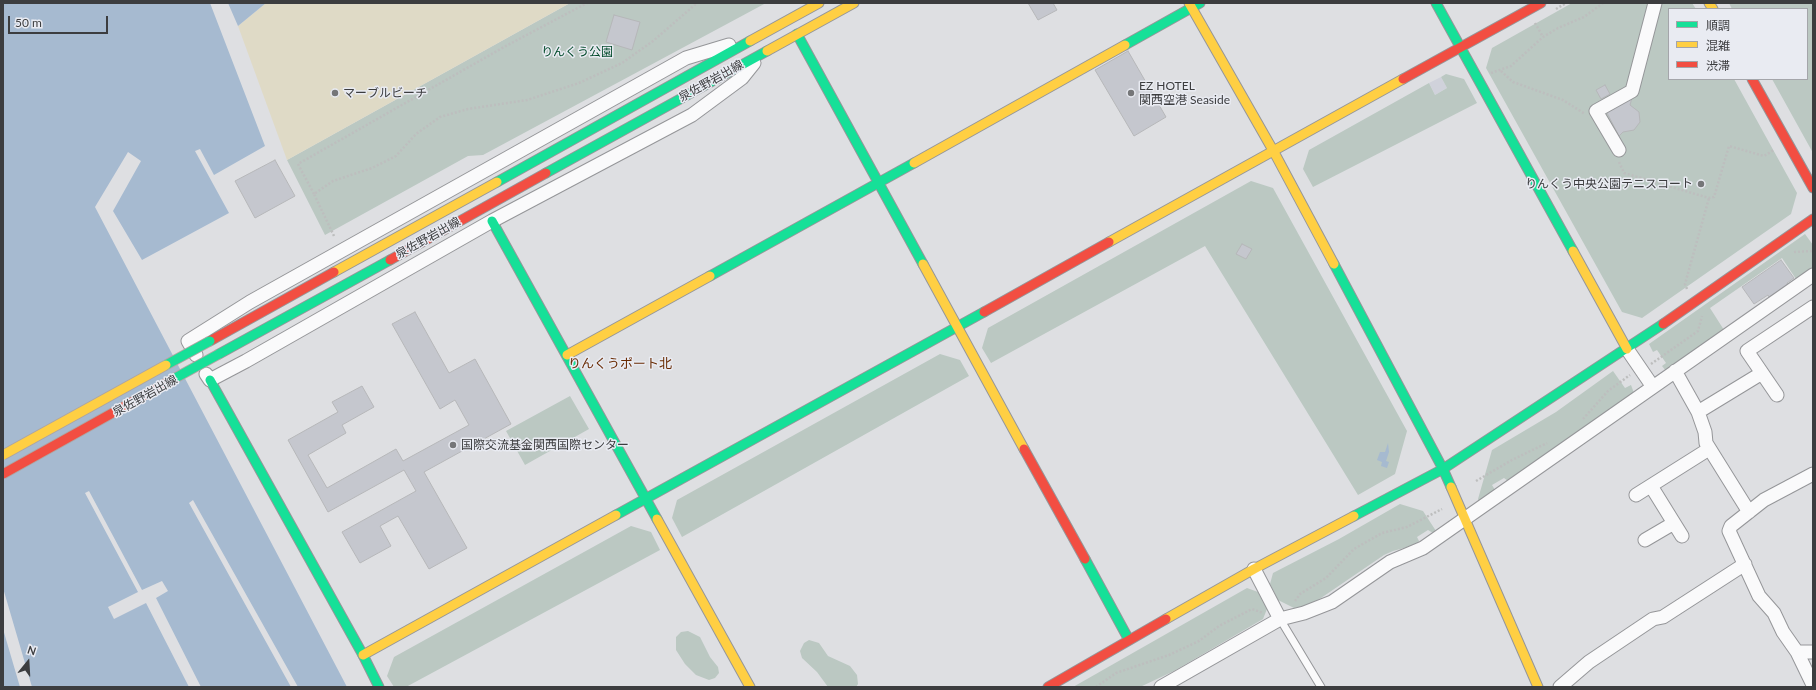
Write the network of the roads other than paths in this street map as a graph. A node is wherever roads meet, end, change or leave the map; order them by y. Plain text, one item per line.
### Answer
1 (819, 3) edge
2 (854, 3) edge
3 (1436, 3) edge
4 (1541, 3) edge
5 (1655, 3) edge
6 (1194, 4) edge
7 (765, 34) junction
8 (797, 34) junction
9 (1461, 48) junction
10 (762, 52) junction
11 (1753, 80) edge
12 (1619, 150) road end
13 (1274, 152) junction
14 (879, 183) junction
15 (1813, 188) edge
16 (1813, 219) edge
17 (492, 221) junction
18 (1813, 275) edge
19 (1813, 308) edge
20 (957, 325) junction
21 (1627, 349) junction
22 (567, 355) junction
23 (1676, 371) junction
24 (1762, 374) junction
25 (210, 380) junction
26 (1653, 387) junction
27 (1777, 395) dead end
28 (1698, 412) junction
29 (1709, 449) junction
30 (3, 455) edge
31 (1443, 469) junction
32 (3, 474) edge
33 (1813, 474) edge
34 (1651, 486) junction
35 (1636, 495) dead end
36 (645, 498) junction
37 (1749, 512) junction
38 (1465, 518) junction
39 (1674, 523) junction
40 (1682, 536) dead end
41 (1645, 540) dead end
42 (1745, 564) junction
43 (1254, 569) junction
44 (1280, 619) junction
45 (1129, 640) junction
46 (1797, 652) junction
47 (1813, 652) edge
48 (363, 655) junction
49 (1813, 685) edge
50 (379, 687) edge
51 (750, 687) edge
52 (1048, 687) edge
53 (1161, 687) edge
54 (1321, 687) edge
55 (1538, 687) edge
56 (1560, 687) edge

1 - 7 street, 泉佐野岩出線
2 - 8 street, 泉佐野岩出線
3 - 9 street
4 - 9 street
5 - 12 street
6 - 13 street
6 - 14 street
7 - 25 street
7 - 30 street, 泉佐野岩出線, bridge
8 - 10 street, 泉佐野岩出線
8 - 14 street
9 - 13 street
9 - 21 street
10 - 17 street
10 - 32 street, 泉佐野岩出線, bridge
11 - 15 street
13 - 20 street
13 - 31 street
14 - 20 street
14 - 22 street
16 - 21 street
17 - 22 street
17 - 25 street
18 - 23 street
19 - 24 street
20 - 36 street
20 - 45 street
21 - 26 street
21 - 31 street
22 - 36 street
23 - 26 street
23 - 28 street
24 - 27 street
24 - 28 street
25 - 48 street
26 - 38 street
28 - 29 street
29 - 34 street
29 - 37 street
31 - 38 street
31 - 43 street
33 - 37 street
34 - 35 street
34 - 39 street
36 - 48 street
36 - 51 street
37 - 42 street
38 - 44 street
38 - 55 street
39 - 40 street
39 - 41 street
42 - 46 street
42 - 56 street
43 - 44 street
43 - 45 street
44 - 53 street
44 - 54 lane
45 - 52 street
46 - 47 street
46 - 49 street
48 - 50 street

